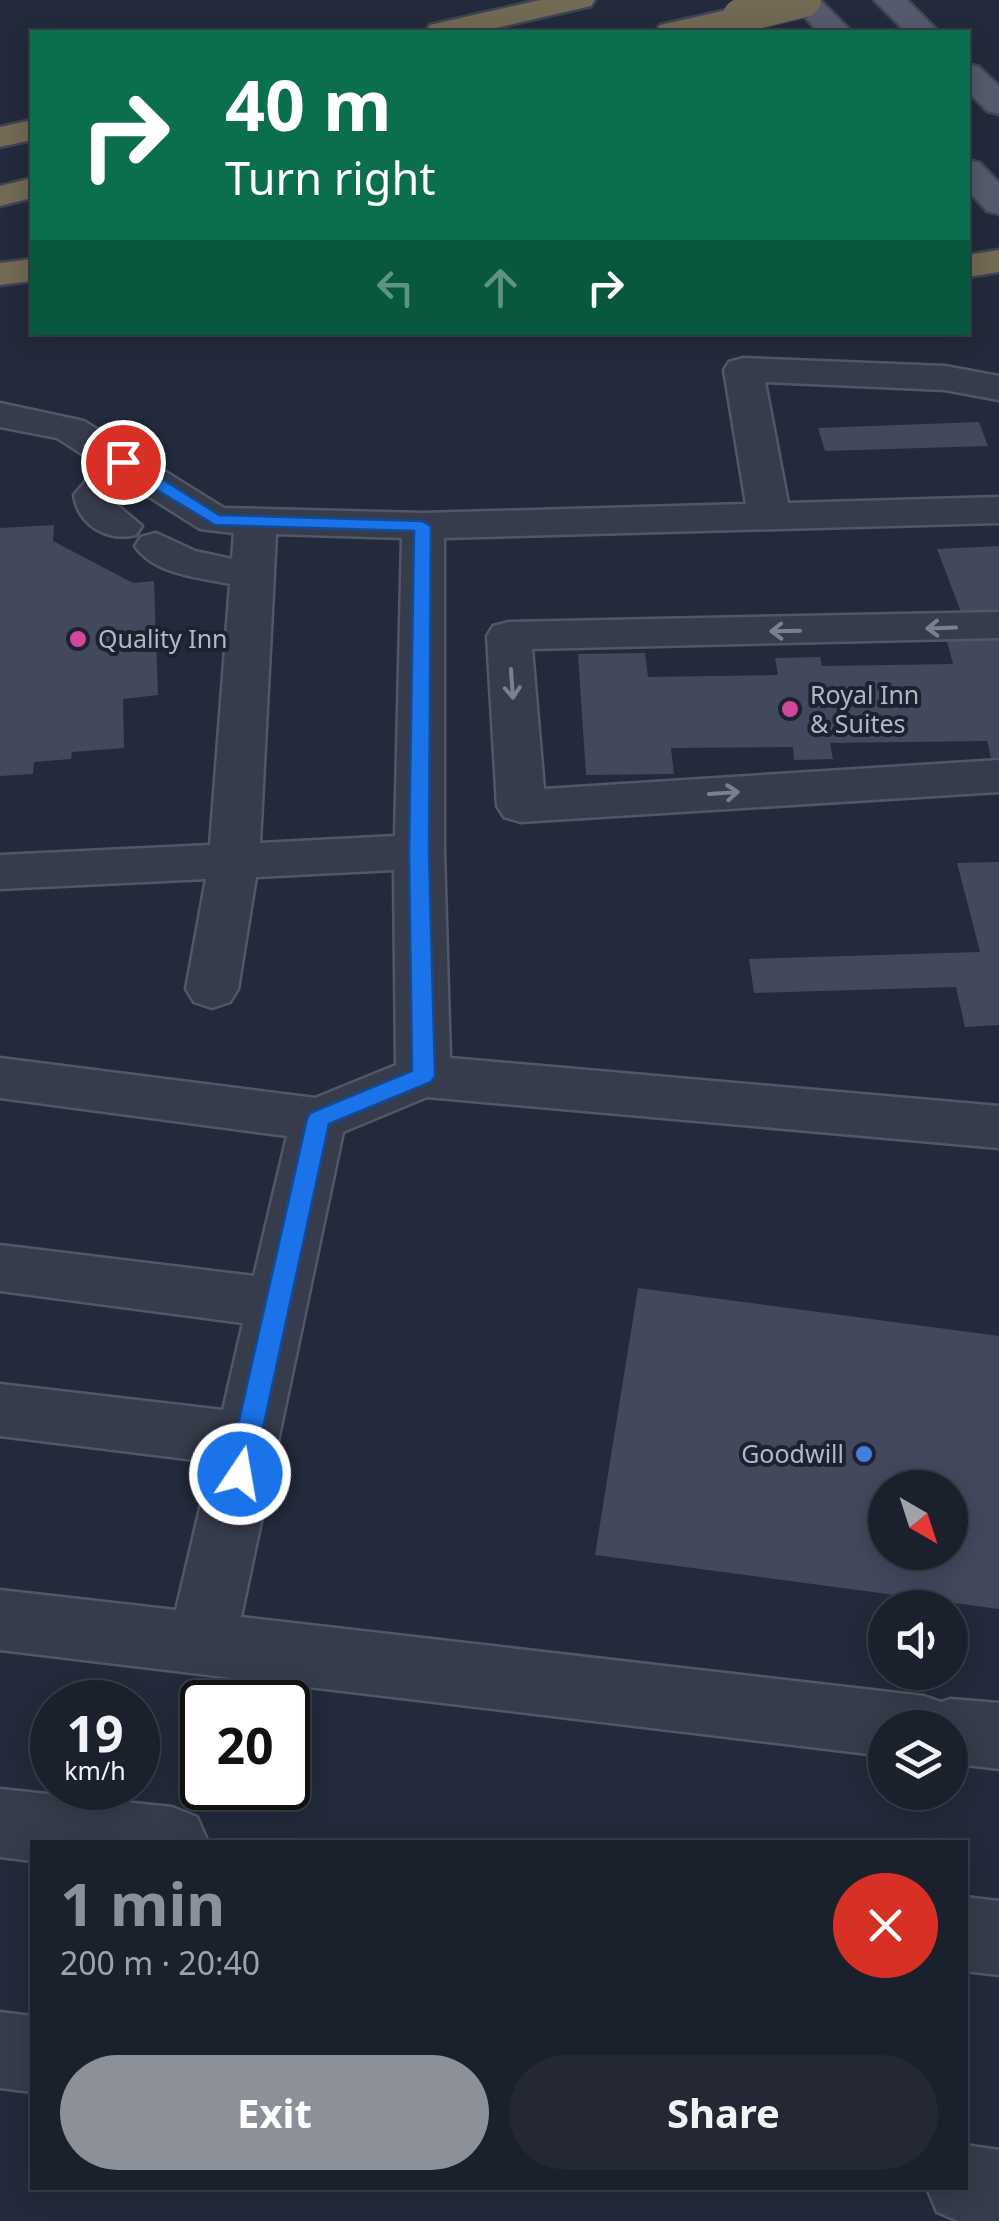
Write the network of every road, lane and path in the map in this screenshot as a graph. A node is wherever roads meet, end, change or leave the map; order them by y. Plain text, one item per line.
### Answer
1 (580, 0) edge
2 (804, 0) edge
3 (888, 0) edge
4 (450, 30) edge
5 (680, 30) edge
6 (834, 30) edge
7 (921, 30) edge
8 (970, 76) edge
9 (999, 104) edge
10 (30, 130) edge
11 (0, 138) edge
12 (970, 172) edge
13 (30, 188) edge
14 (0, 196) edge
15 (999, 204) edge
16 (999, 261) edge
17 (970, 266) edge
18 (30, 270) edge
19 (0, 274) edge
20 (999, 388) edge
21 (0, 415) edge
22 (123, 462) junction
23 (999, 510) edge
24 (769, 516) junction
25 (256, 521) junction
26 (422, 526) junction
27 (252, 576) junction
28 (999, 626) edge
29 (999, 776) edge
30 (419, 852) junction
31 (234, 860) junction
32 (0, 872) edge
33 (212, 989) dead end
34 (424, 1076) junction
35 (0, 1078) edge
36 (318, 1119) junction
37 (999, 1127) edge
38 (0, 1268) edge
39 (277, 1302) junction
40 (0, 1410) edge
41 (247, 1440) junction
42 (0, 1620) edge
43 (202, 1643) junction
44 (868, 1721) edge
45 (968, 1732) edge
46 (999, 1736) edge
47 (0, 1822) edge
48 (155, 1840) edge
49 (968, 1934) edge
50 (999, 1938) edge
51 (0, 2050) edge
52 (30, 2054) edge
53 (968, 2184) edge
54 (999, 2189) edge

1 - 4 highway
2 - 5 highway, bridge
2 - 6 main road
3 - 7 main road
8 - 9 main road
10 - 11 highway
12 - 15 main road
13 - 14 highway
16 - 17 highway
18 - 19 highway
20 - 24 lane
21 - 22 lane
22 - 25 lane
22 - 27 lane
23 - 24 lane
24 - 26 lane
25 - 26 lane
25 - 27 lane
26 - 30 lane
27 - 31 lane
28 -> 29 lane
30 - 31 lane
30 - 34 lane
31 - 32 lane
31 - 33 lane
34 - 36 lane
34 - 37 lane
35 - 36 lane
36 - 39 lane
38 - 39 lane
39 - 41 lane
40 - 41 lane
41 - 43 lane
42 - 43 lane
43 - 44 lane
45 - 46 lane
47 - 48 lane
49 - 50 lane
51 - 52 lane
53 - 54 lane

